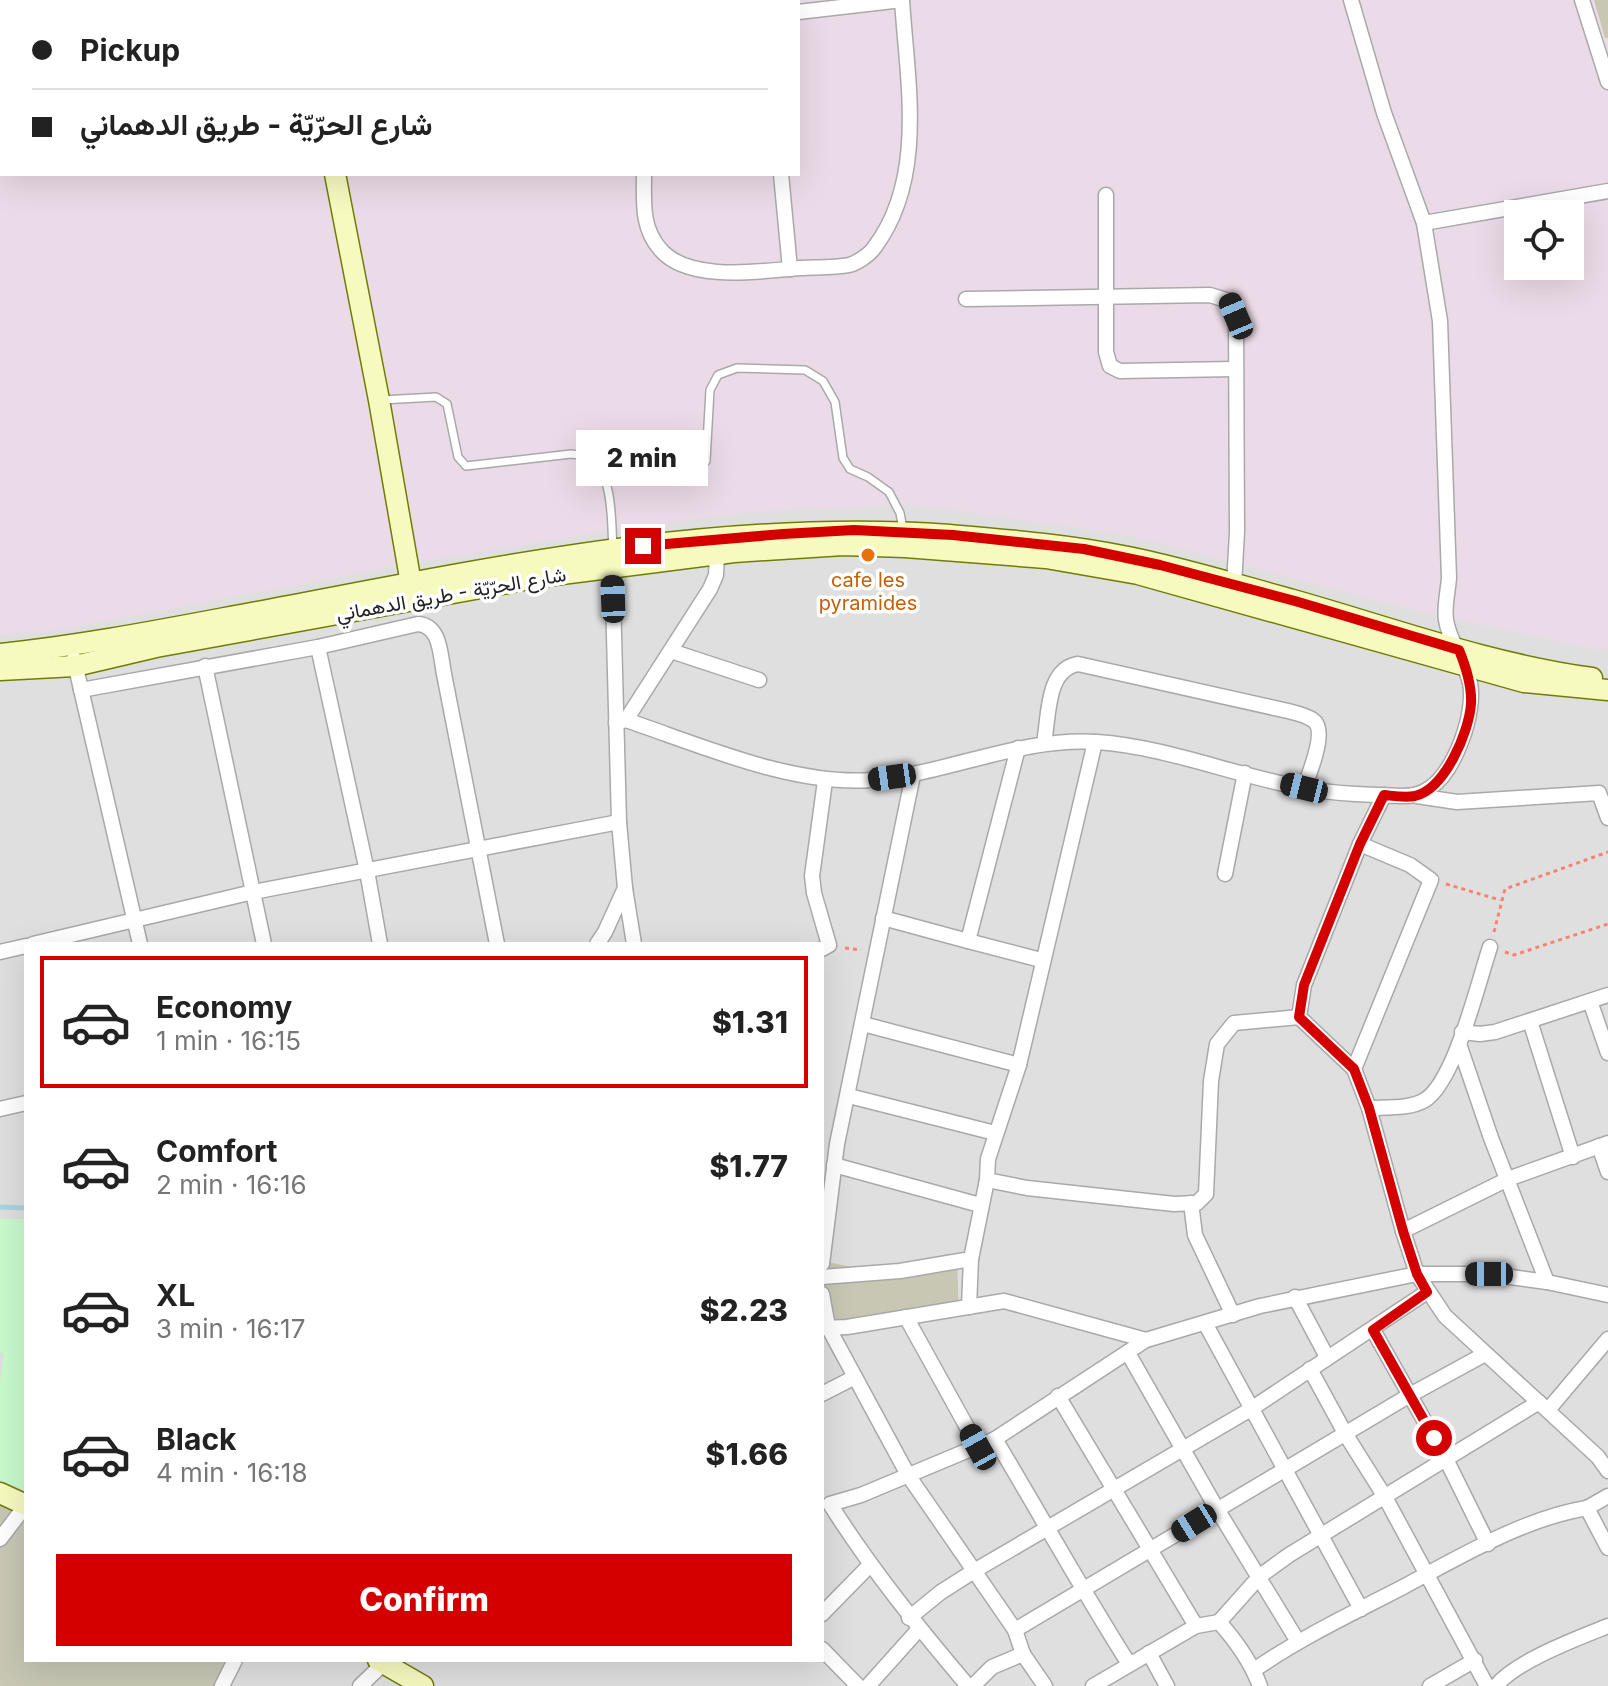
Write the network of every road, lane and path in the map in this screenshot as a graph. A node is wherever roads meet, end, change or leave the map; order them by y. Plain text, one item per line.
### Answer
1 (902, 0) edge
2 (1351, 0) edge
3 (1582, 0) edge
4 (864, 2) edge
5 (800, 12) edge
6 (1608, 82) edge
7 (335, 176) edge
8 (644, 176) edge
9 (781, 176) edge
10 (1608, 191) edge
11 (1106, 195) dead end
12 (1424, 223) junction
13 (790, 269) junction
14 (1105, 297) junction
15 (966, 299) dead end
16 (1234, 369) junction
17 (379, 400) junction
18 (706, 461) dead end
19 (904, 540) junction
20 (717, 554) junction
21 (612, 558) junction
22 (1234, 585) junction
23 (412, 592) junction
24 (318, 647) junction
25 (671, 651) junction
26 (0, 654) edge
27 (73, 656) junction
28 (1462, 658) junction
29 (205, 666) junction
30 (0, 670) edge
31 (1608, 678) edge
32 (759, 680) dead end
33 (81, 690) junction
34 (1608, 690) edge
35 (621, 721) junction
36 (1095, 742) junction
37 (1044, 743) junction
38 (1018, 748) junction
39 (1245, 773) junction
40 (913, 775) junction
41 (825, 781) junction
42 (1304, 788) junction
43 (1604, 792) edge
44 (1384, 795) junction
45 (1417, 796) junction
46 (1608, 818) edge
47 (619, 822) junction
48 (1360, 844) junction
49 (479, 847) junction
50 (1608, 852) edge
51 (367, 871) junction
52 (1225, 874) dead end
53 (1431, 880) junction
54 (625, 888) junction
55 (253, 892) junction
56 (1501, 900) junction
57 (883, 918) junction
58 (136, 919) junction
59 (1608, 924) edge
60 (968, 941) junction
61 (41, 942) edge
62 (140, 942) edge
63 (264, 942) edge
64 (380, 942) edge
65 (497, 942) edge
66 (598, 942) edge
67 (634, 942) edge
68 (824, 942) edge
69 (24, 946) edge
70 (825, 947) edge
71 (1490, 947) junction
72 (0, 952) edge
73 (877, 953) junction
74 (1041, 960) junction
75 (1608, 995) edge
76 (1590, 1001) junction
77 (1299, 1017) junction
78 (1530, 1021) junction
79 (863, 1024) junction
80 (1461, 1038) junction
81 (1608, 1053) edge
82 (1019, 1065) junction
83 (1354, 1069) junction
84 (849, 1096) junction
85 (24, 1103) edge
86 (1369, 1108) junction
87 (0, 1109) edge
88 (995, 1133) junction
89 (830, 1144) edge
90 (1604, 1144) edge
91 (1573, 1157) junction
92 (834, 1165) junction
93 (1608, 1172) edge
94 (1508, 1179) junction
95 (987, 1180) junction
96 (1191, 1203) junction
97 (980, 1205) junction
98 (1403, 1231) junction
99 (824, 1248) edge
100 (971, 1259) junction
101 (1417, 1274) junction
102 (824, 1277) edge
103 (1547, 1282) junction
104 (1427, 1292) junction
105 (1608, 1295) edge
106 (1295, 1297) junction
107 (969, 1307) junction
108 (1233, 1315) junction
109 (906, 1317) junction
110 (1205, 1323) junction
111 (825, 1328) edge
112 (1373, 1330) junction
113 (1608, 1339) edge
114 (1146, 1340) junction
115 (1128, 1353) junction
116 (1485, 1354) junction
117 (1327, 1357) junction
118 (1310, 1369) junction
119 (855, 1377) junction
120 (824, 1393) edge
121 (1410, 1395) junction
122 (1058, 1396) junction
123 (1543, 1406) junction
124 (1251, 1409) junction
125 (1346, 1435) junction
126 (995, 1439) junction
127 (978, 1447) junction
128 (1182, 1448) junction
129 (1603, 1451) edge
130 (1446, 1459) junction
131 (1285, 1469) junction
132 (1608, 1471) edge
133 (908, 1475) junction
134 (1116, 1490) junction
135 (0, 1493) edge
136 (1608, 1496) edge
137 (1385, 1497) junction
138 (24, 1504) edge
139 (826, 1504) edge
140 (24, 1508) edge
141 (1587, 1508) junction
142 (1217, 1509) junction
143 (1048, 1527) junction
144 (1323, 1535) junction
145 (0, 1539) edge
146 (1488, 1544) junction
147 (1608, 1548) edge
148 (1150, 1550) junction
149 (869, 1566) junction
150 (974, 1571) junction
151 (1427, 1574) junction
152 (1260, 1576) junction
153 (1082, 1591) junction
154 (1361, 1609) junction
155 (824, 1612) edge
156 (1219, 1622) junction
157 (914, 1623) junction
158 (1196, 1626) junction
159 (1608, 1626) edge
160 (1015, 1630) junction
161 (1297, 1640) junction
162 (824, 1651) edge
163 (1149, 1653) junction
164 (1023, 1654) junction
165 (1475, 1660) junction
166 (234, 1662) edge
167 (381, 1662) edge
168 (1129, 1664) junction
169 (1254, 1670) junction
170 (222, 1686) edge
171 (360, 1686) edge
172 (423, 1686) edge
173 (858, 1686) edge
174 (868, 1686) edge
175 (971, 1686) edge
176 (1045, 1686) edge
177 (1093, 1686) edge
178 (1167, 1686) edge
179 (1260, 1686) edge
180 (1430, 1686) edge
181 (1487, 1686) edge
182 (1496, 1686) edge

1 - 4 street
1 - 13 street
2 - 12 street
3 - 6 street
4 - 5 street
7 - 17 main road
8 - 13 street
9 - 13 street
10 - 12 street
11 - 14 street
12 - 28 street
14 - 15 street
14 - 16 street
14 - 16 street
16 - 22 street
17 - 21 lane
17 - 23 main road
18 - 19 lane
19 - 20 main road, شارع الحرّيّة - طريق الدهماني
19 - 21 main road, شارع الحرّيّة - طريق الدهماني
19 - 22 main road, شارع الحرّيّة - طريق الدهماني
19 - 28 main road, شارع الحرّيّة - طريق الدهماني
20 - 21 main road, شارع الحرّيّة - طريق الدهماني
20 - 25 street
21 - 23 main road, شارع الحرّيّة - طريق الدهماني
21 - 35 street
22 - 28 main road, شارع الحرّيّة - طريق الدهماني
23 - 27 main road, شارع الحرّيّة - طريق الدهماني
24 - 29 street
24 - 49 street
24 - 51 street
25 - 32 street
25 - 35 street
26 - 27 main road, شارع الحرّيّة - طريق الدهماني
27 - 30 main road, شارع الحرّيّة - طريق الدهماني
27 - 33 street
28 - 31 main road, شارع الحرّيّة - طريق الدهماني
28 - 34 main road, شارع الحرّيّة - طريق الدهماني
28 - 45 street
29 - 33 street
29 - 55 street
33 - 58 street
35 - 41 street
35 - 47 street
36 - 37 street
36 - 39 street
36 - 74 street
37 - 38 street
37 - 42 street
38 - 40 street
38 - 60 street
39 - 42 street
39 - 52 street
40 - 41 street
40 - 57 street
41 - 68 street
42 - 44 street
43 - 45 street
43 - 46 street
44 - 45 street
44 - 48 street
47 - 49 street
47 - 54 street
48 - 53 street
48 - 77 street
49 - 51 street
49 - 65 street
50 - 56 path
51 - 55 street
51 - 64 street
53 - 56 path
53 - 83 street
54 - 66 street
54 - 67 street
55 - 58 street
55 - 63 street
56 - 71 path
57 - 60 street
57 - 73 street
58 - 61 street
58 - 62 street
59 - 71 path
60 - 74 street
69 - 72 street
70 - 73 path
71 - 80 street
73 - 79 street
74 - 82 street
75 - 76 street
76 - 78 street
76 - 81 street
77 - 83 street
77 - 96 street
78 - 80 street
78 - 91 street
79 - 82 street
79 - 84 street
80 - 86 street
80 - 94 street
82 - 88 street
83 - 86 street
84 - 88 street
84 - 89 street
85 - 87 street
86 - 98 street
88 - 95 street
89 - 92 street
90 - 91 street
90 - 93 street
91 - 94 street
92 - 97 street
92 - 99 street
94 - 98 street
94 - 103 street
95 - 96 street
95 - 97 street
96 - 108 street
97 - 100 street
98 - 101 street
100 - 102 street
100 - 107 street
101 - 103 street
101 - 104 street
101 - 106 street
103 - 105 street
104 - 112 street
104 - 116 street
106 - 108 street
106 - 117 street
107 - 109 street
107 - 114 street
108 - 110 street
109 - 111 street
109 - 127 street
110 - 114 street
110 - 124 street
111 - 119 street
112 - 117 street
112 - 121 street
113 - 123 street
114 - 115 street
115 - 122 street
115 - 128 street
116 - 121 street
116 - 123 street
117 - 118 street
118 - 124 street
118 - 125 street
119 - 120 street
119 - 133 street
121 - 125 street
121 - 130 street
122 - 126 street
122 - 134 street
123 - 129 street
123 - 130 street
124 - 128 street
124 - 131 street
125 - 131 street
125 - 137 street
126 - 127 street
126 - 143 street
127 - 133 street
128 - 134 street
128 - 142 street
129 - 132 street
130 - 137 street
130 - 146 street
131 - 142 street
131 - 144 street
133 - 139 street
133 - 150 street
134 - 143 street
134 - 148 street
135 - 138 main road
136 - 141 street
137 - 144 street
137 - 151 street
139 - 149 street
140 - 145 street
141 - 146 street
141 - 147 street
142 - 148 street
142 - 152 street
143 - 150 street
143 - 153 street
144 - 152 street
144 - 154 street
146 - 151 street
148 - 153 street
148 - 158 street
149 - 155 street
149 - 157 street
150 - 157 street
150 - 160 street
151 - 154 street
151 - 165 street
152 - 156 street
152 - 161 street
153 - 160 street
153 - 168 street
154 - 161 street
156 - 158 street
156 - 169 street
157 - 174 street
157 - 175 street
158 - 163 street
159 - 182 street
160 - 164 street
161 - 169 street
162 - 173 street
163 - 168 street
163 - 178 street
164 - 175 street
164 - 176 street
165 - 180 street
165 - 181 street
166 - 170 street
167 - 171 street
167 - 172 main road
168 - 177 street
169 - 179 street

